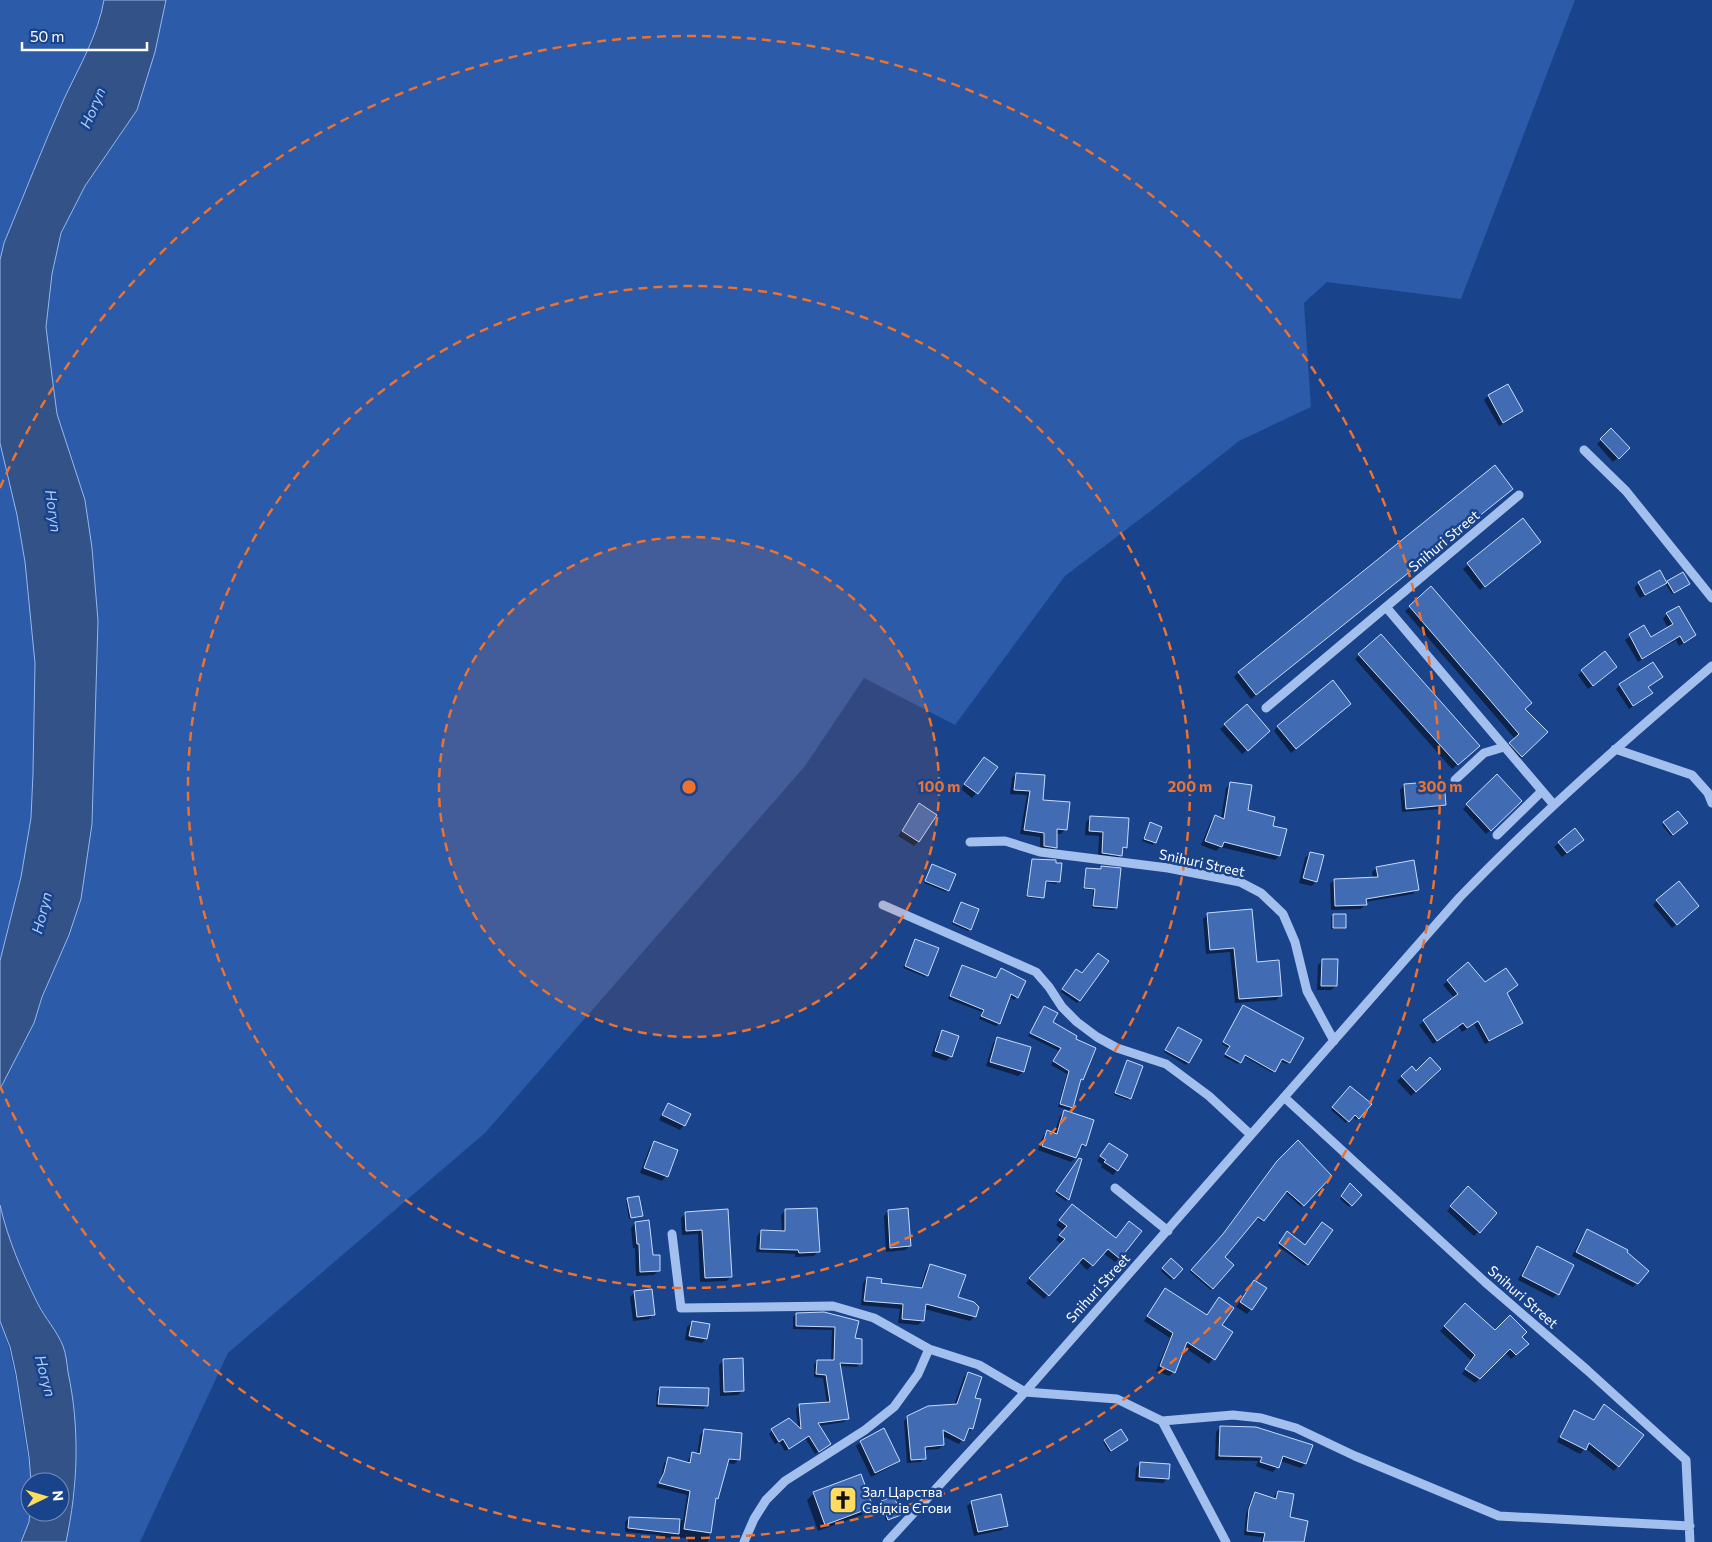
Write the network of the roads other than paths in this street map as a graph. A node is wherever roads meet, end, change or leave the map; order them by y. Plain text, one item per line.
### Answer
1 (1584, 450) dead end
2 (1519, 495) dead end
3 (1712, 598) edge
4 (1386, 607) junction
5 (1712, 666) edge
6 (1266, 708) dead end
7 (1504, 747) junction
8 (1615, 749) junction
9 (1455, 780) dead end
10 (1542, 791) junction
11 (1712, 804) edge
12 (1554, 805) junction
13 (1497, 835) dead end
14 (970, 842) dead end
15 (883, 905) dead end
16 (1334, 1042) junction
17 (1284, 1097) junction
18 (1251, 1135) junction
19 (1115, 1188) dead end
20 (1168, 1231) junction
21 (672, 1234) dead end
22 (929, 1349) junction
23 (1025, 1392) junction
24 (1162, 1421) junction
25 (1690, 1526) junction
26 (744, 1542) edge
27 (887, 1542) edge
28 (1226, 1542) edge
29 (1690, 1542) edge

1 - 3 street
2 - 4 street, Snihuri Street
4 - 6 street, Snihuri Street
4 - 7 street
5 - 8 street, Snihuri Street
7 - 9 street
7 - 10 street
8 - 11 street
8 - 12 street, Snihuri Street
10 - 12 street
10 - 13 street
12 - 16 street, Snihuri Street
14 - 16 street, Snihuri Street
15 - 18 street
16 - 17 street, Snihuri Street
17 - 18 street, Snihuri Street
17 - 25 street, Snihuri Street
18 - 20 street, Snihuri Street
19 - 20 street
20 - 23 street, Snihuri Street
21 - 22 street
22 - 23 street
22 - 26 street
23 - 24 street
23 - 27 street, Snihuri Street
24 - 25 street
24 - 28 street
25 - 29 street, Snihuri Street

